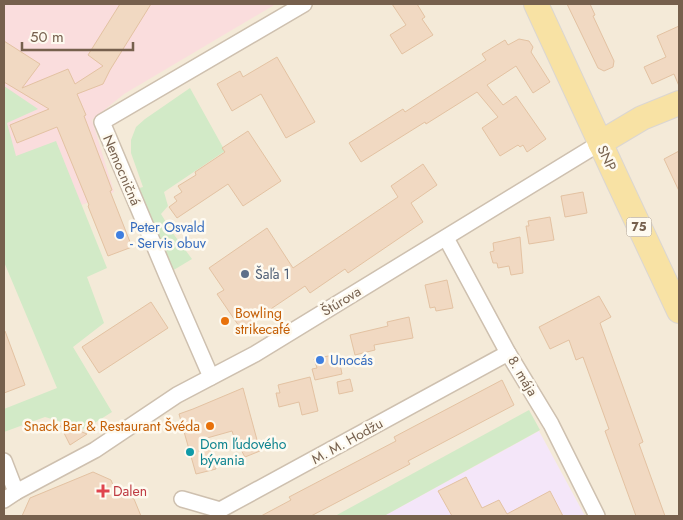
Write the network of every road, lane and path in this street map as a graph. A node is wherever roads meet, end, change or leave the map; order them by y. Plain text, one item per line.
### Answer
1 (304, 4) edge
2 (536, 4) edge
3 (679, 102) edge
4 (600, 143) junction
5 (446, 238) junction
6 (679, 311) edge
7 (508, 353) junction
8 (211, 377) junction
9 (4, 461) edge
10 (10, 496) edge
11 (182, 499) dead end
12 (597, 516) edge

1 - 8 street, Nemocničná
2 - 4 main road, SNP / 75
3 - 4 main road, Štúrova
4 - 5 street, Štúrova
4 - 6 main road, SNP / 75
5 - 7 street, 8. mája
5 - 8 street, Štúrova
7 - 11 street, M. M. Hodžu
7 - 12 street, 8. mája
8 - 10 street, Štúrova
9 - 10 street

